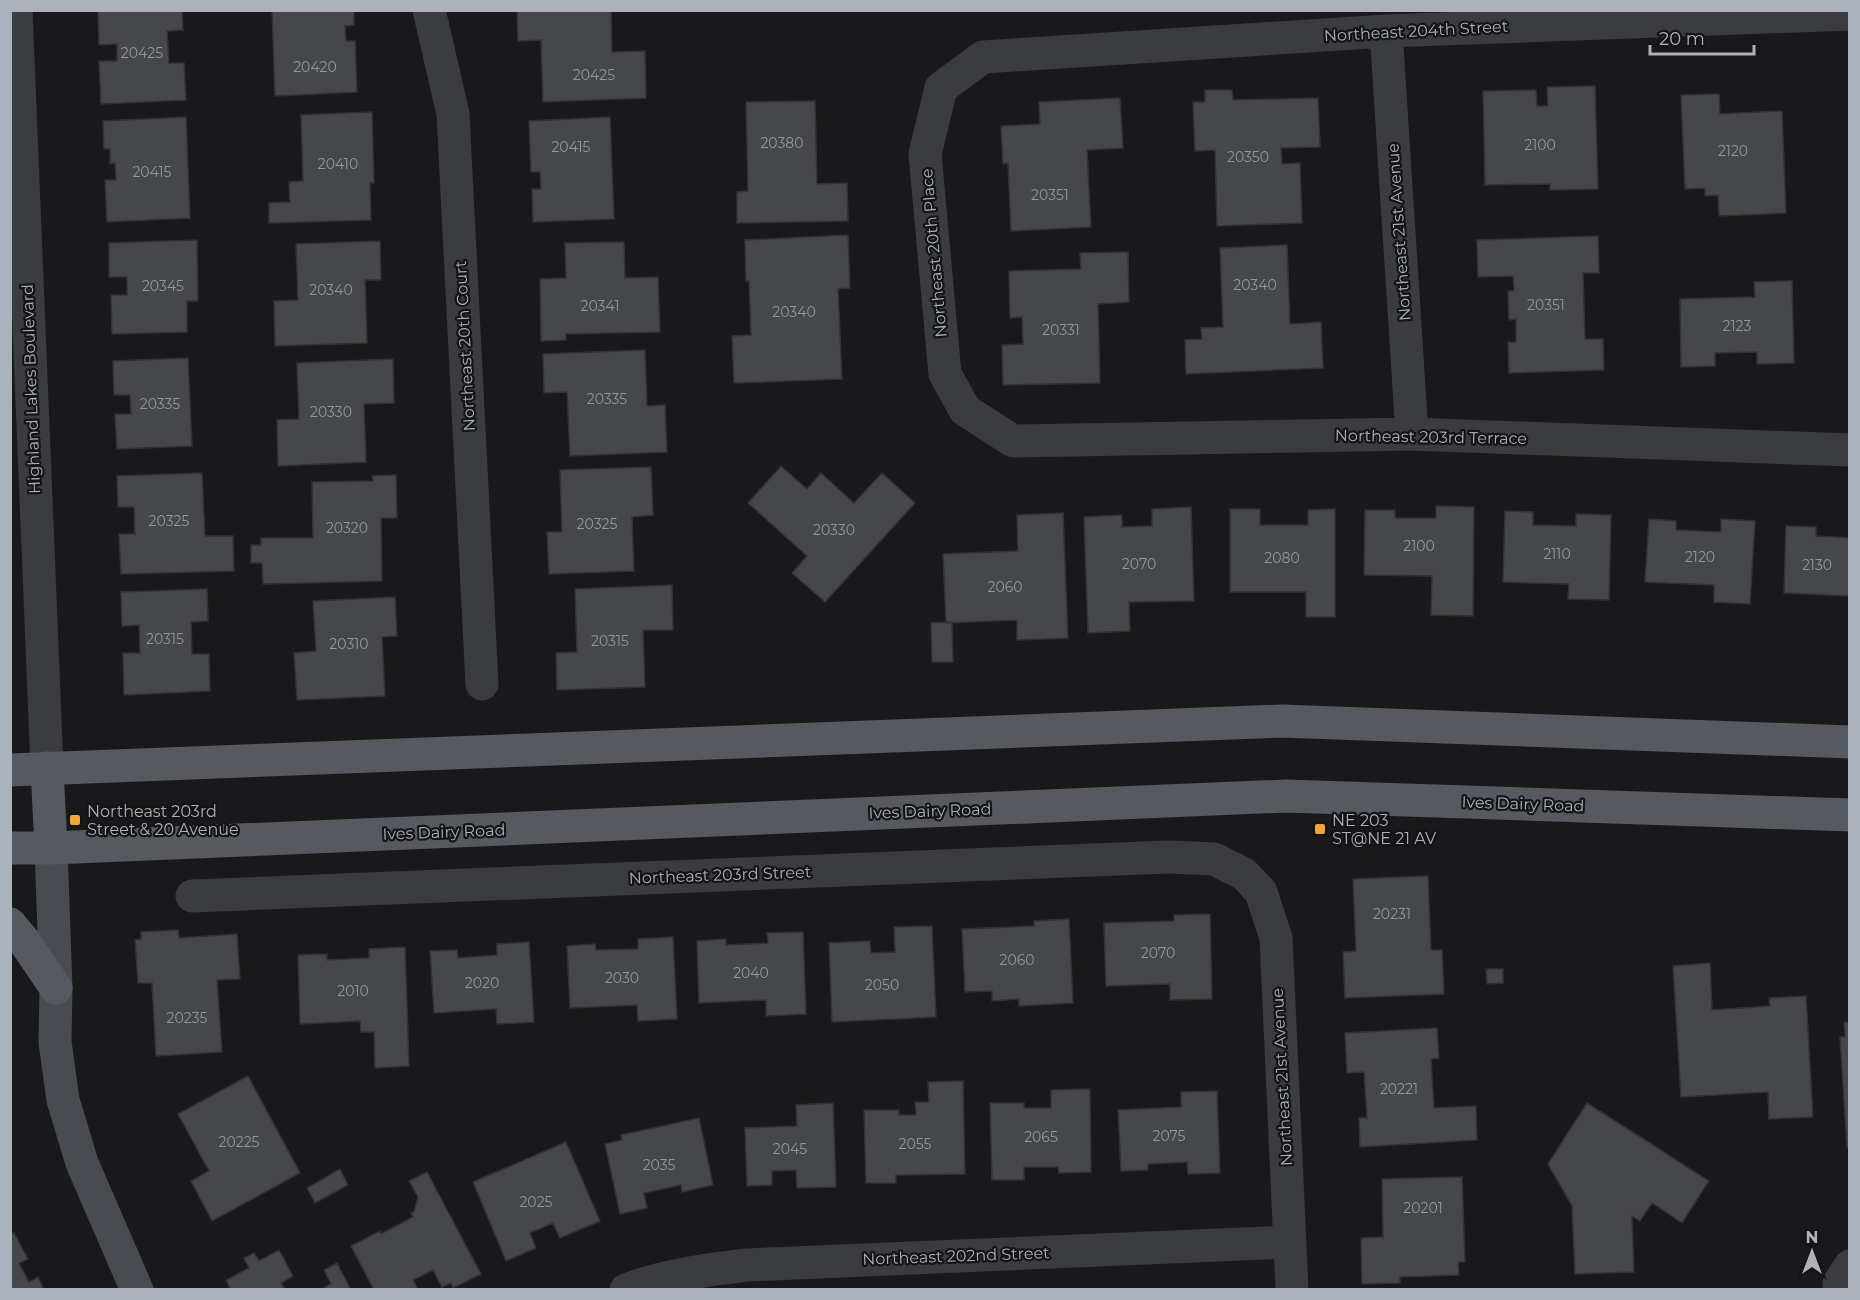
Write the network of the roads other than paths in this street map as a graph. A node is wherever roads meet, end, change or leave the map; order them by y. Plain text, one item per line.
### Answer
1 (16, 10) edge
2 (429, 10) edge
3 (1850, 14) edge
4 (1386, 31) junction
5 (983, 57) joint
6 (1412, 434) junction
7 (1013, 441) joint
8 (1850, 450) edge
9 (482, 684) dead end
10 (1850, 742) edge
11 (46, 768) junction
12 (10, 770) edge
13 (1850, 815) edge
14 (10, 848) edge
15 (51, 848) junction
16 (1244, 874) joint
17 (192, 896) dead end
18 (10, 924) edge
19 (56, 988) junction
20 (1290, 1242) junction
21 (1850, 1266) edge
22 (137, 1290) edge
23 (626, 1290) edge
24 (1292, 1290) edge
25 (1839, 1290) edge

1 - 11 street, Highland Lakes Boulevard
2 - 9 street, Northeast 20th Court
3 - 4 street, Northeast 204th Street
4 - 5 street, Northeast 204th Street
4 - 6 street, Northeast 21st Avenue
5 - 7 street, Northeast 20th Place
6 - 7 street, Northeast 203rd Terrace
6 - 8 street, Northeast 203rd Terrace
10 - 11 main road
11 - 12 main road
11 - 15 main road
13 - 15 main road, Ives Dairy Road
14 - 15 main road, Ives Dairy Road
15 - 19 street
16 - 17 street, Northeast 203rd Street
16 - 20 street, Northeast 21st Avenue
18 - 19 main road
19 - 22 street
20 - 23 street, Northeast 202nd Street
20 - 24 street, Northeast 21st Avenue
21 - 25 street

